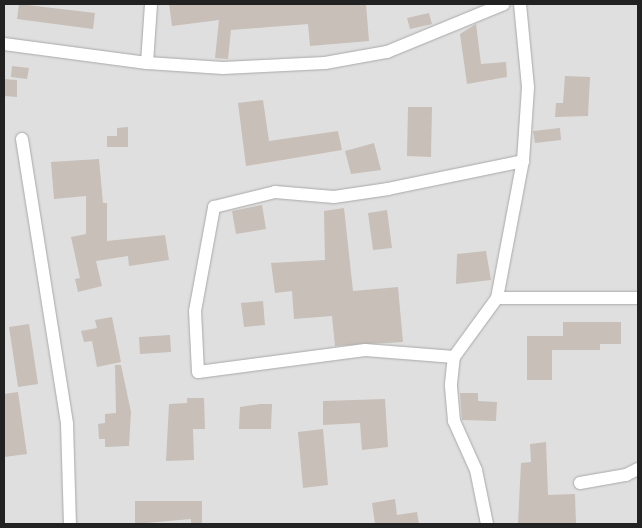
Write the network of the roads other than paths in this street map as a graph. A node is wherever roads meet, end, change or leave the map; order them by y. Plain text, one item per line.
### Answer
1 (152, 4) edge
2 (504, 4) edge
3 (520, 4) edge
4 (4, 44) edge
5 (147, 63) junction
6 (22, 139) dead end
7 (523, 161) junction
8 (497, 298) junction
9 (638, 298) edge
10 (454, 357) junction
11 (638, 469) edge
12 (580, 483) dead end
13 (70, 524) edge
14 (487, 524) edge

1 - 5 street
2 - 5 street
3 - 7 street
4 - 5 street
6 - 13 street
7 - 8 street
7 - 10 street
8 - 9 street
8 - 10 street
10 - 14 street
11 - 12 street

